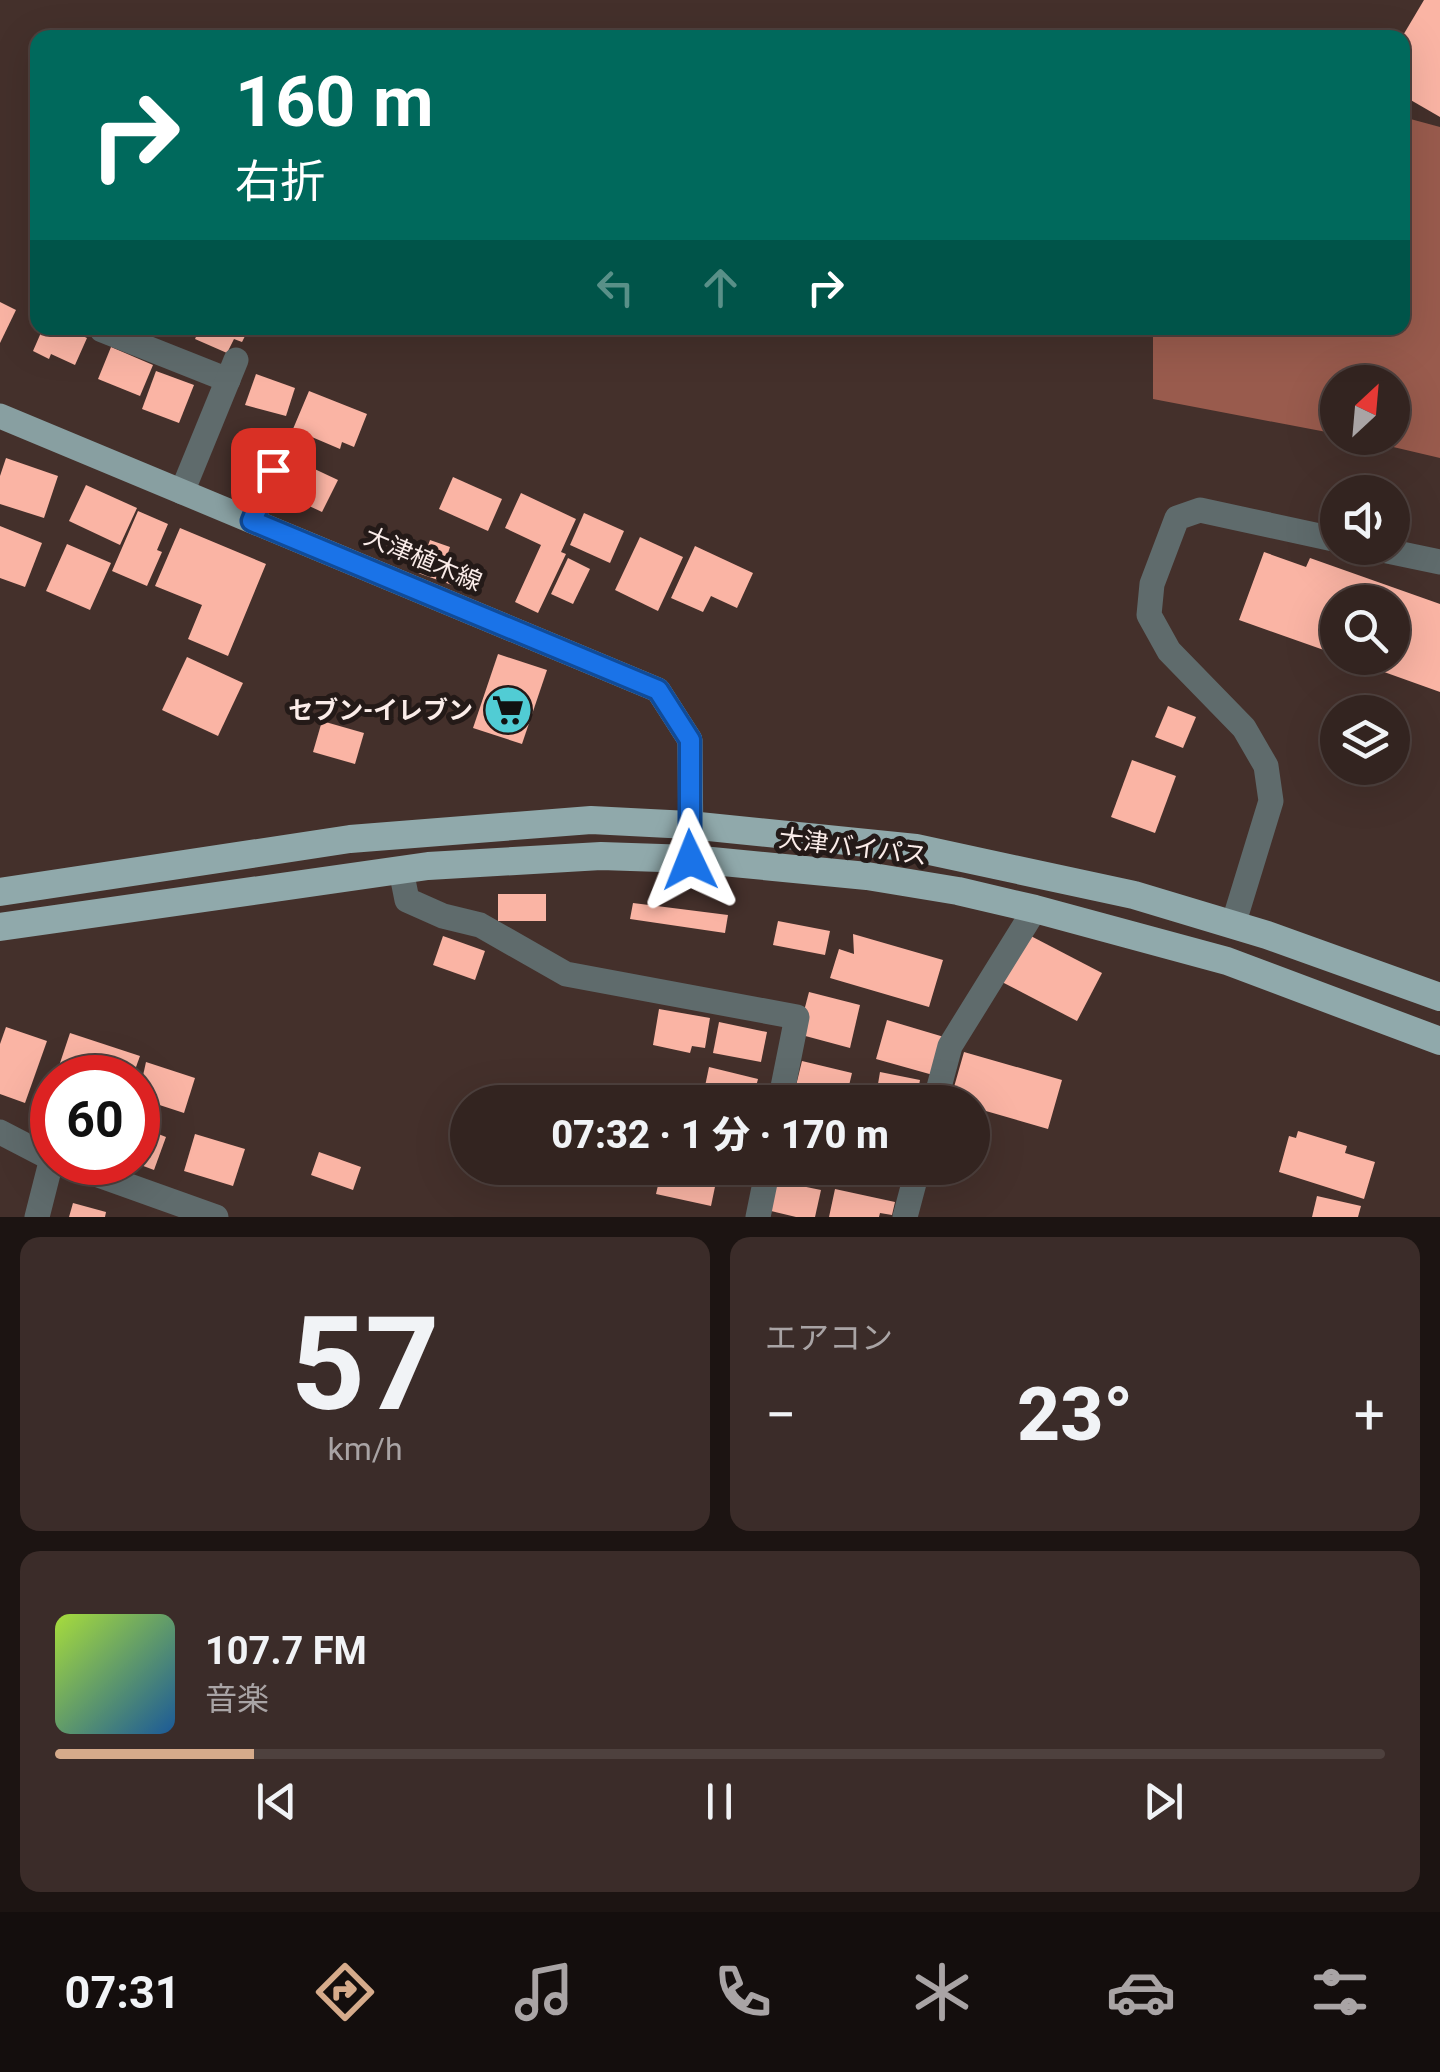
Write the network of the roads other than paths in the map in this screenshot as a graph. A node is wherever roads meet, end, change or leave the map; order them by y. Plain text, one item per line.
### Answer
1 (118, 335) edge
2 (0, 416) edge
3 (284, 444) dead end
4 (182, 492) junction
5 (252, 521) junction
6 (1320, 536) edge
7 (1410, 556) edge
8 (1440, 562) edge
9 (688, 825) junction
10 (690, 860) junction
11 (401, 870) junction
12 (0, 892) edge
13 (1035, 909) junction
14 (1233, 925) junction
15 (0, 927) edge
16 (1440, 997) edge
17 (1440, 1041) edge
18 (783, 1085) edge
19 (940, 1085) edge
20 (0, 1132) edge
21 (30, 1147) edge
22 (45, 1185) edge
23 (126, 1185) edge
24 (765, 1185) edge
25 (913, 1185) edge
26 (36, 1217) edge
27 (216, 1217) edge
28 (758, 1217) edge
29 (905, 1217) edge

1 - 4 street
2 - 4 main road, 大津植木線
3 - 5 street
4 - 5 main road, 大津植木線
5 - 9 main road, 大津植木線
6 - 14 street
7 - 8 street
9 - 10 main road, 大津植木線
9 - 12 highway, 大津バイパス
9 - 14 highway, 大津バイパス
10 - 11 highway, 大津バイパス
10 - 13 highway, 大津バイパス
11 - 15 highway, 大津バイパス
11 - 18 street
13 - 17 highway, 大津バイパス
13 - 19 street
14 - 16 highway, 大津バイパス
20 - 21 street
22 - 26 street
23 - 27 street
24 - 28 street
25 - 29 street

